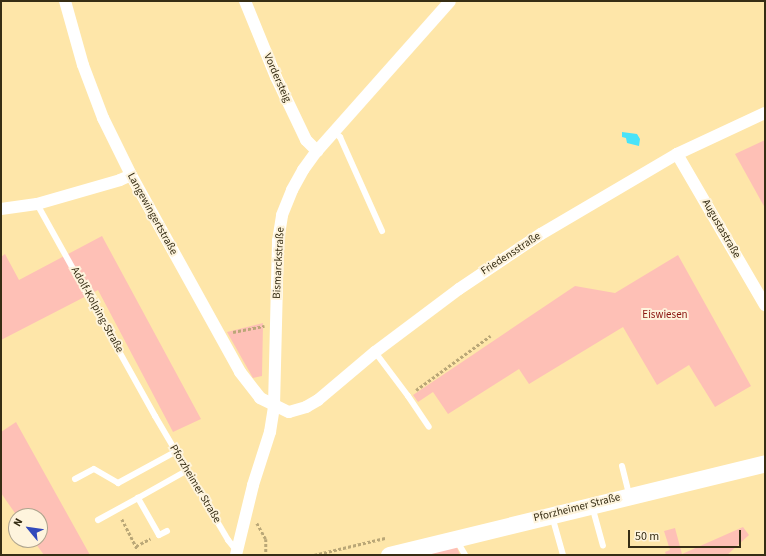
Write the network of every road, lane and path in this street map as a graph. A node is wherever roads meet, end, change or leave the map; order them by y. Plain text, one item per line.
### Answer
1 (66, 1) edge
2 (245, 1) edge
3 (450, 1) edge
4 (765, 114) edge
5 (334, 132) junction
6 (317, 151) junction
7 (677, 154) junction
8 (131, 175) junction
9 (37, 204) junction
10 (1, 209) edge
11 (382, 231) dead end
12 (765, 305) edge
13 (276, 326) junction
14 (490, 336) dead end
15 (221, 339) junction
16 (375, 352) junction
17 (408, 396) junction
18 (274, 406) junction
19 (154, 416) joint
20 (429, 427) dead end
21 (176, 452) junction
22 (765, 463) edge
23 (622, 466) dead end
24 (186, 471) junction
25 (75, 479) dead end
26 (629, 496) junction
27 (138, 498) junction
28 (591, 504) junction
29 (117, 510) junction
30 (552, 514) junction
31 (98, 520) dead end
32 (255, 520) dead end
33 (167, 531) dead end
34 (159, 535) junction
35 (456, 539) junction
36 (136, 546) junction
37 (603, 546) dead end
38 (138, 550) dead end
39 (236, 553) edge
40 (266, 555) edge
41 (389, 555) edge
42 (465, 555) edge
43 (563, 555) edge

1 - 8 street, Langewingertstraße
2 - 6 street, Vordersteig
3 - 5 street, Bismarckstraße
4 - 7 street, Friedensstraße
5 - 6 street, Bismarckstraße
5 - 11 lane
6 - 13 street, Bismarckstraße
7 - 12 street, Augustastraße
7 - 16 street, Friedensstraße
8 - 9 street
8 - 15 street, Langewingertstraße
9 - 10 street
9 - 19 lane, Adolf-Kolping-Straße
13 - 15 path
13 - 18 street, Bismarckstraße
14 - 17 path
15 - 18 street, Langewingertstraße
16 - 17 lane
16 - 18 street, Friedensstraße
17 - 20 lane
18 - 39 street, Bismarckstraße
19 - 21 lane, Pforzheimer Straße
21 - 24 lane, Pforzheimer Straße
21 - 25 lane
22 - 26 main road, Pforzheimer Straße
23 - 26 lane
24 - 27 lane
24 - 39 lane, Pforzheimer Straße
26 - 28 main road, Pforzheimer Straße
27 - 29 lane
27 - 34 lane
28 - 30 main road, Pforzheimer Straße
28 - 37 lane
29 - 31 lane
29 - 36 path
30 - 35 main road, Pforzheimer Straße
30 - 43 lane
32 - 40 path
33 - 34 lane
34 - 36 path
35 - 41 main road, Pforzheimer Straße
35 - 42 lane
36 - 38 path

